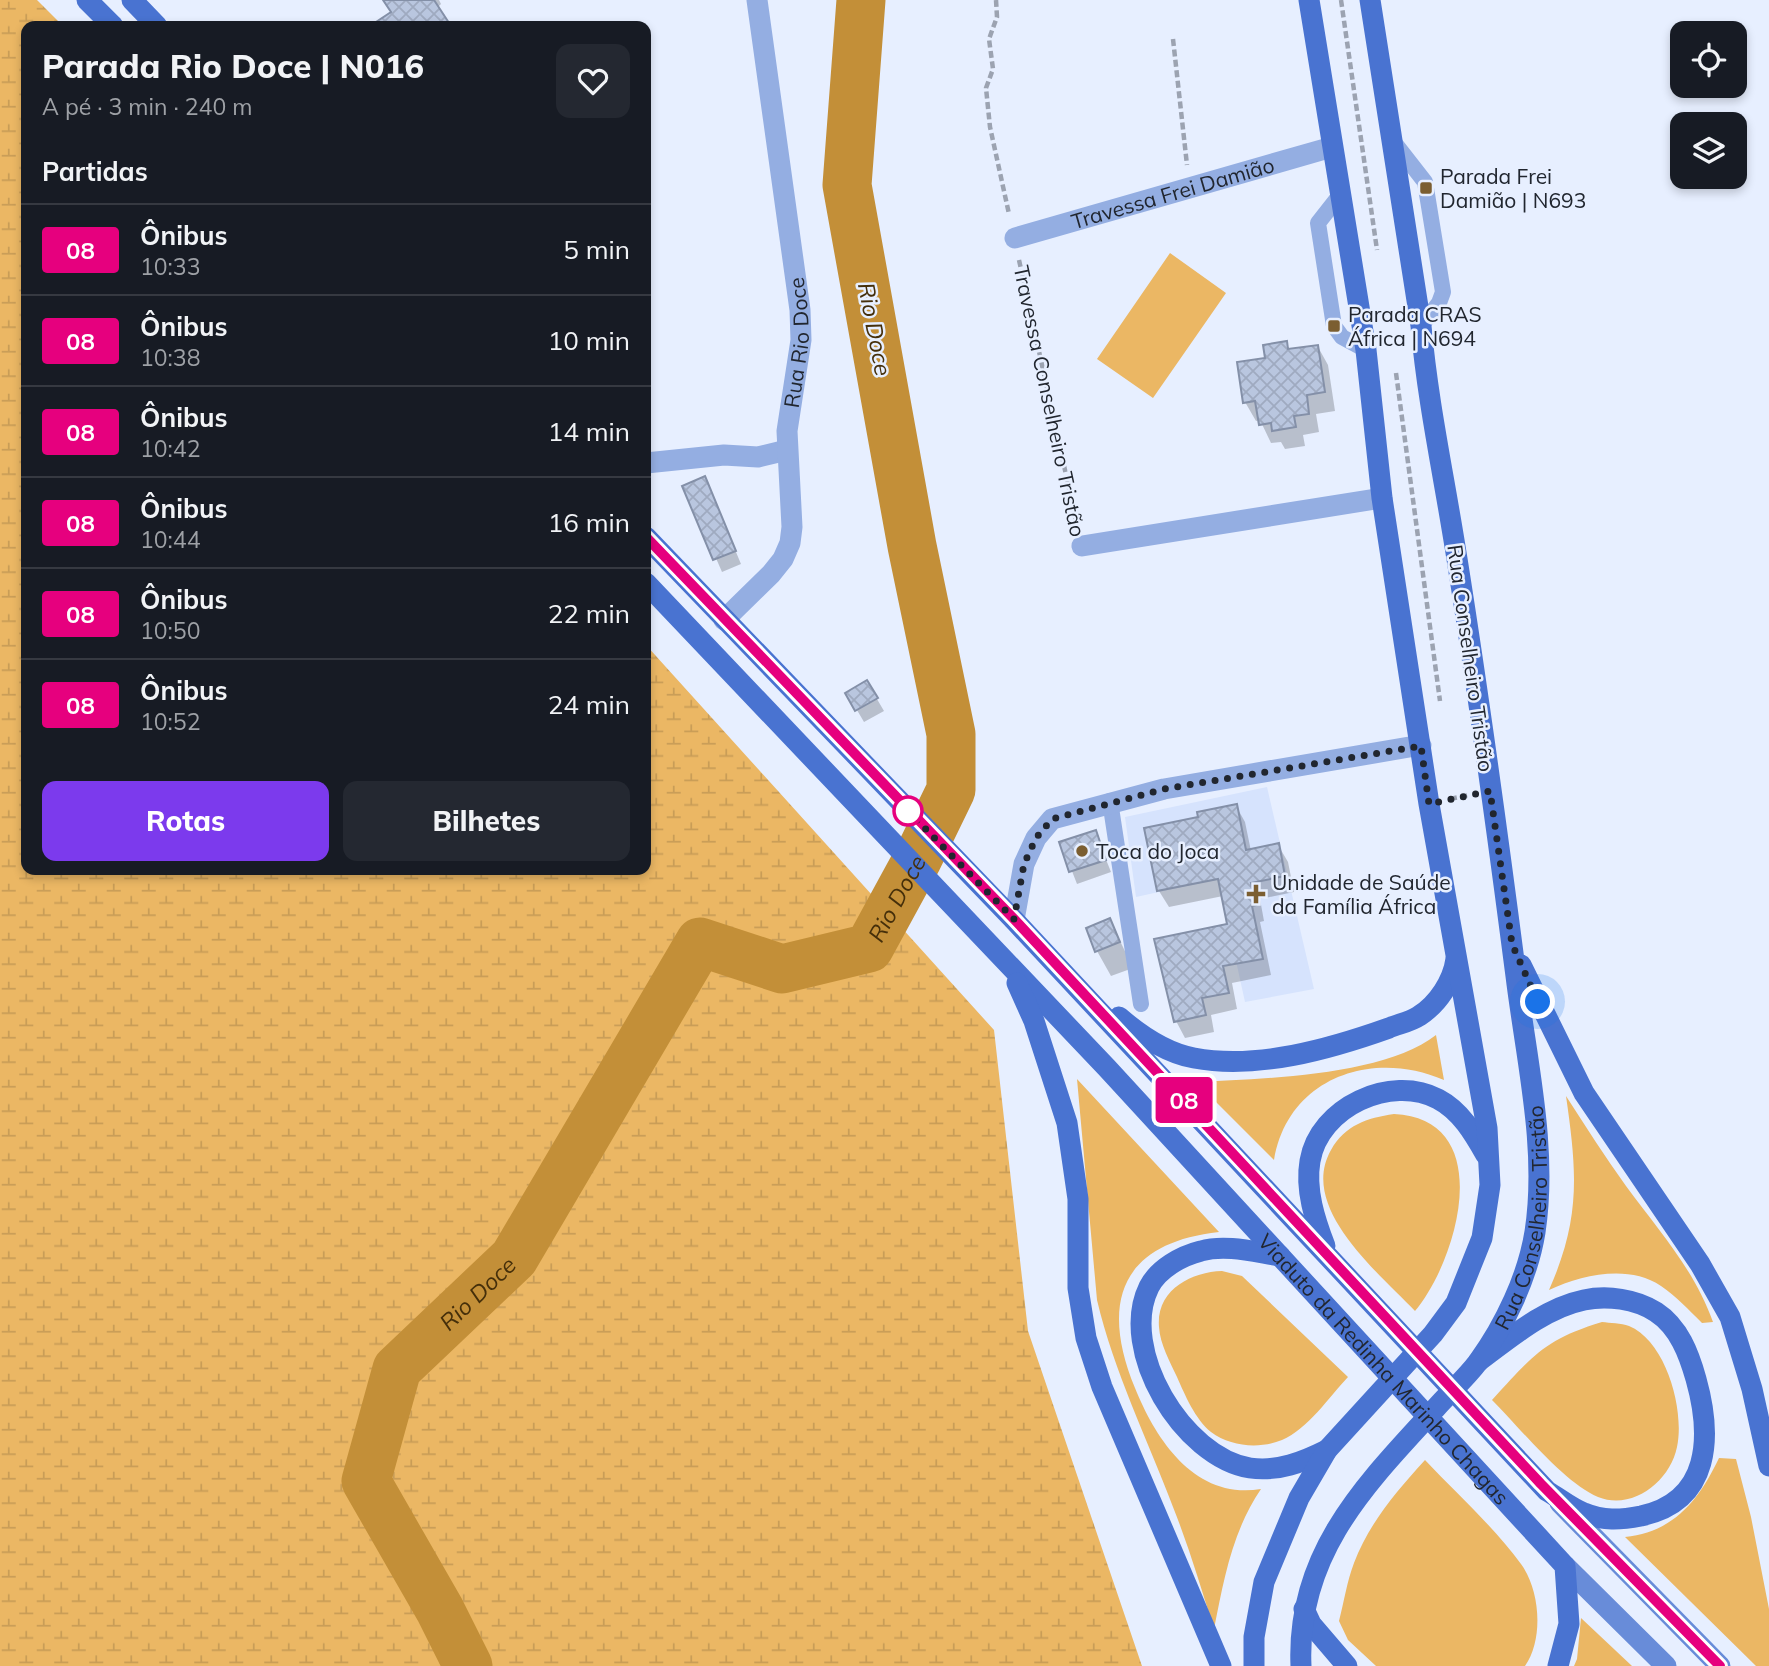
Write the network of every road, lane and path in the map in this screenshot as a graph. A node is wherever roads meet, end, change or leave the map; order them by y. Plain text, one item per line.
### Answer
1 (88, 0) edge
2 (132, 0) edge
3 (757, 0) edge
4 (996, 0) edge
5 (1309, 0) edge
6 (1340, 0) edge
7 (1370, 0) edge
8 (108, 21) edge
9 (152, 21) edge
10 (1173, 39) dead end
11 (1332, 147) junction
12 (1188, 191) junction
13 (1015, 238) junction
14 (1379, 262) dead end
15 (1395, 371) dead end
16 (787, 450) junction
17 (651, 462) edge
18 (1382, 498) junction
19 (651, 542) edge
20 (1082, 546) joint
21 (651, 588) edge
22 (724, 620) junction
23 (1441, 703) dead end
24 (1421, 746) junction
25 (1453, 784) dead end
26 (1490, 791) junction
27 (1455, 798) junction
28 (1110, 801) junction
29 (1429, 804) junction
30 (1457, 811) dead end
31 (1007, 913) junction
32 (1512, 944) junction
33 (1045, 955) junction
34 (1457, 957) junction
35 (1012, 971) junction
36 (1141, 1004) dead end
37 (1490, 1162) junction
38 (1328, 1254) junction
39 (1280, 1256) junction
40 (1479, 1361) junction
41 (1326, 1450) junction
42 (1769, 1465) edge
43 (1544, 1487) junction
44 (1559, 1559) junction
45 (1304, 1609) junction
46 (1221, 1666) edge
47 (1254, 1666) edge
48 (1301, 1666) edge
49 (1347, 1666) edge
50 (1558, 1666) edge
51 (1666, 1666) edge
52 (1720, 1666) edge

1 - 8 main road
2 - 9 main road
3 - 16 street, Rua Rio Doce
4 - 13 path, Travessa Conselheiro Tristão
5 - 11 main road, Rua Conselheiro Tristão
6 - 14 path
7 - 26 main road, Rua Conselheiro Tristão
10 - 12 path
11 - 12 street, Travessa Frei Damião
11 - 18 main road, Rua Conselheiro Tristão
12 - 13 street, Travessa Frei Damião
13 - 20 path, Travessa Conselheiro Tristão
15 - 23 path
16 - 17 street
16 - 22 street, Rua Rio Doce
18 - 20 street, Travessa Conselheiro Tristão
18 - 24 main road, Rua Conselheiro Tristão
19 - 22 main road
21 - 35 main road
22 - 31 main road
24 - 28 street
24 - 29 main road, Rua Conselheiro Tristão
25 - 27 path
26 - 27 path
26 - 32 main road, Rua Conselheiro Tristão
27 - 29 path
27 - 30 path
28 - 31 street
28 - 36 lane
29 - 34 main road, Rua Conselheiro Tristão
31 - 33 main road
32 - 40 main road, Rua Conselheiro Tristão
32 - 42 main road
33 - 34 main road
33 - 38 main road, Viaduto da Redinha Marinho Chagas
34 - 37 main road, Rua Conselheiro Tristão
35 - 39 main road, Viaduto da Redinha Marinho Chagas
35 - 46 main road
37 - 38 main road
37 - 41 main road, Rua Conselheiro Tristão
38 - 43 main road, Viaduto da Redinha Marinho Chagas
39 - 41 main road
39 - 44 main road, Viaduto da Redinha Marinho Chagas
40 - 43 main road
40 - 45 main road, Rua Conselheiro Tristão
41 - 47 main road, Rua Conselheiro Tristão
43 - 52 main road, Viaduto da Redinha Marinho Chagas
44 - 50 main road
44 - 51 main road, Viaduto da Redinha Marinho Chagas
45 - 48 main road, Rua Conselheiro Tristão
45 - 49 main road

